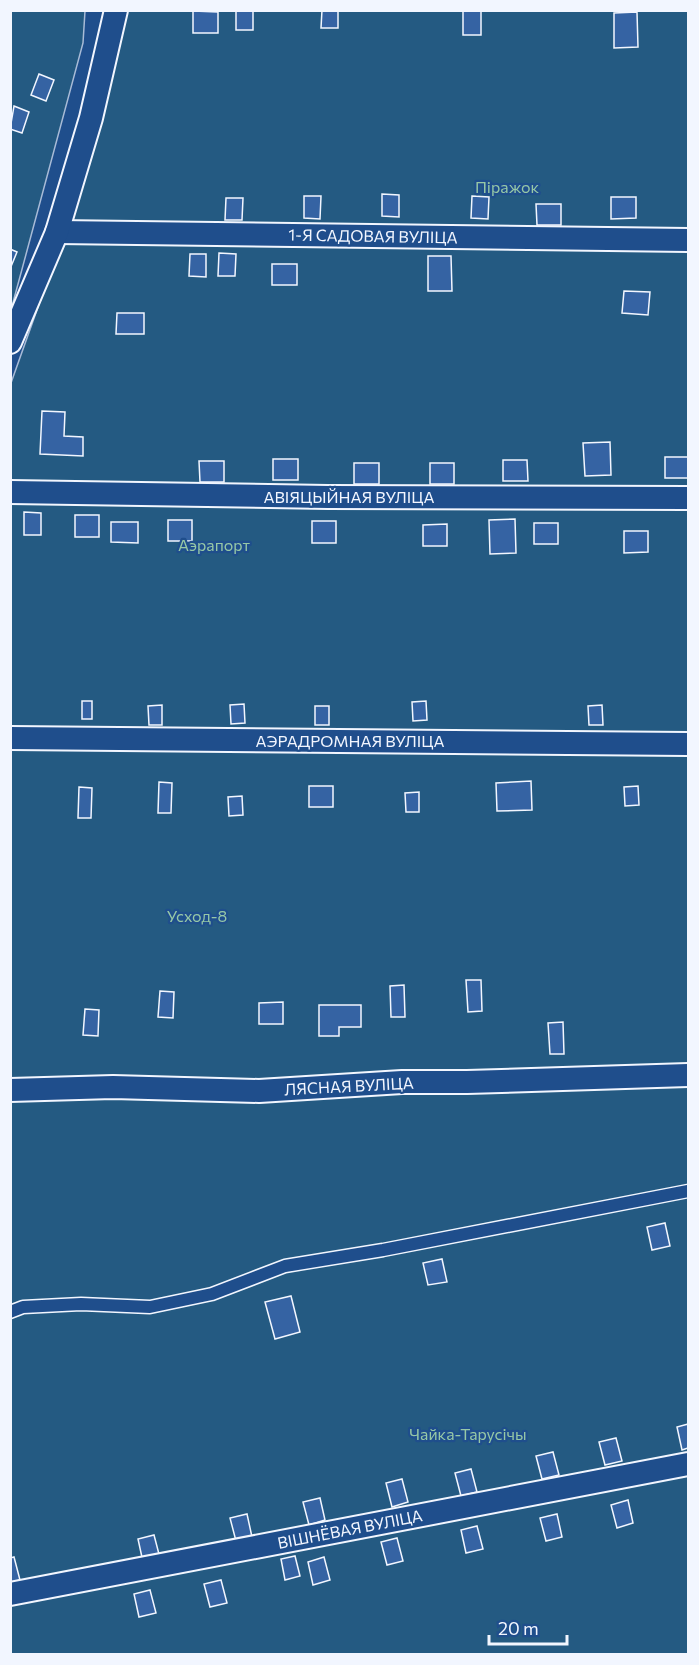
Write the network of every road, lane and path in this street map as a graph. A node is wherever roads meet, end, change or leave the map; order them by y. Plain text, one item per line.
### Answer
1 (116, 10) edge
2 (57, 232) junction
3 (688, 240) edge
4 (10, 342) edge
5 (10, 492) edge
6 (688, 498) edge
7 (10, 738) edge
8 (688, 744) edge
9 (688, 1075) edge
10 (10, 1090) edge
11 (688, 1191) edge
12 (10, 1312) edge
13 (688, 1464) edge
14 (10, 1594) edge

1 - 2 street
2 - 3 street, 1-Я САДОВАЯ ВУЛІЦА
2 - 4 street
5 - 6 street, АВІЯЦЫЙНАЯ ВУЛІЦА
7 - 8 street, АЭРАДРОМНАЯ ВУЛІЦА
9 - 10 street, ЛЯСНАЯ ВУЛІЦА
11 - 12 lane
13 - 14 street, ВІШНЁВАЯ ВУЛІЦА

